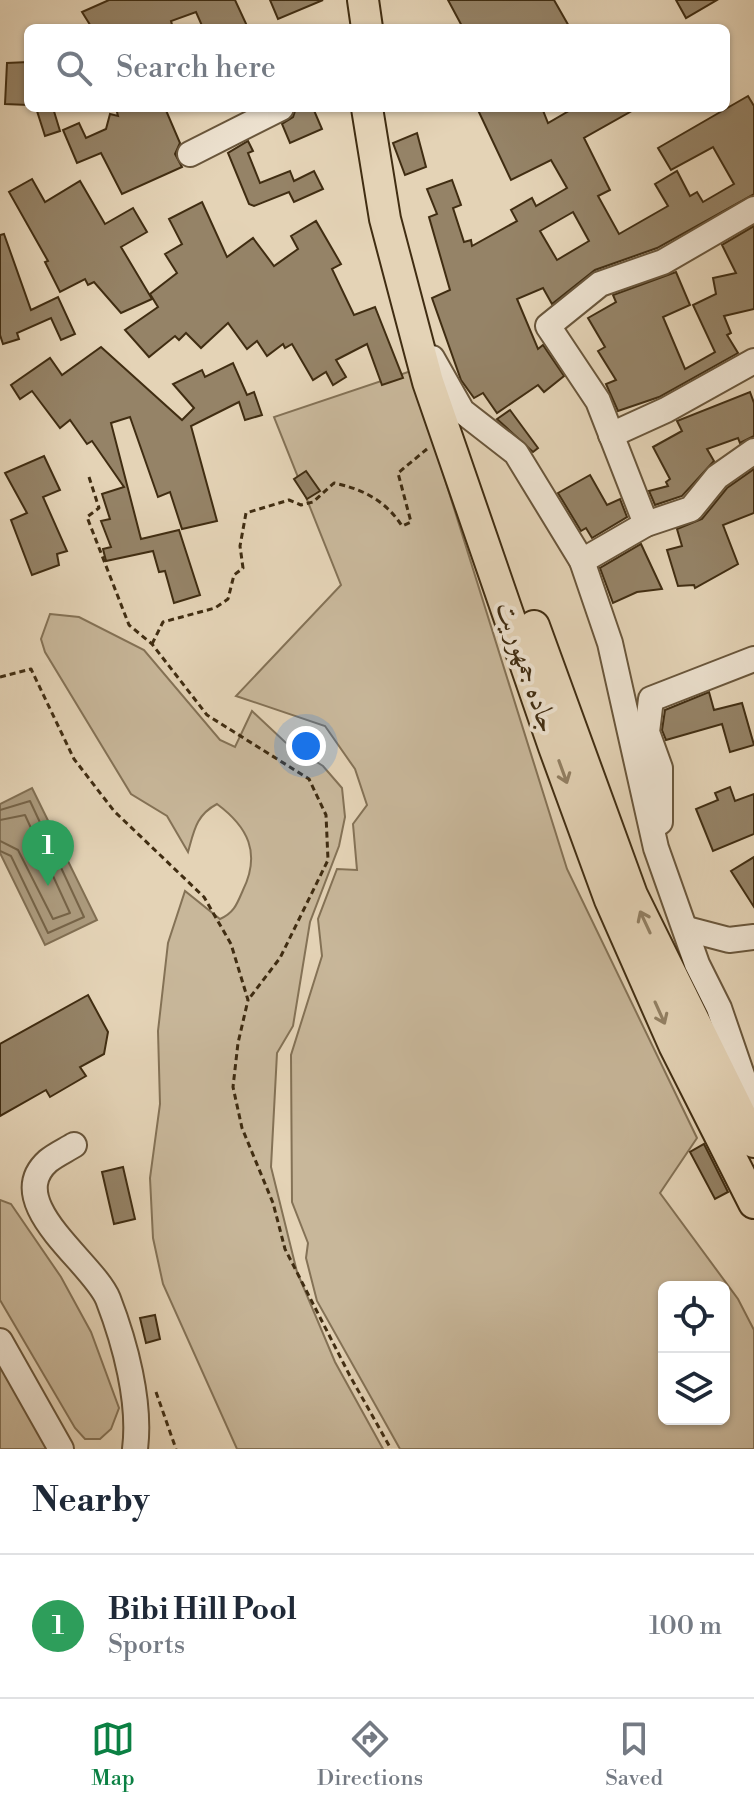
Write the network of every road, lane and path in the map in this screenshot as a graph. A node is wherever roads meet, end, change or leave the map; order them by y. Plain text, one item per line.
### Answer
1 (351, 0) edge
2 (363, 0) edge
3 (354, 24) edge
4 (366, 24) edge
5 (273, 112) edge
6 (368, 112) edge
7 (381, 112) edge
8 (190, 154) dead end
9 (754, 209) edge
10 (432, 358) junction
11 (754, 361) edge
12 (611, 435) junction
13 (447, 437) junction
14 (754, 451) edge
15 (89, 477) dead end
16 (646, 524) junction
17 (582, 561) junction
18 (152, 644) junction
19 (754, 659) edge
20 (0, 677) edge
21 (656, 848) junction
22 (687, 929) junction
23 (754, 937) edge
24 (248, 1000) junction
25 (719, 1008) junction
26 (699, 1035) junction
27 (754, 1110) edge
28 (754, 1142) edge
29 (74, 1145) dead end
30 (754, 1203) edge
31 (0, 1341) edge
32 (61, 1449) edge
33 (135, 1449) edge
34 (391, 1449) edge

1 - 3 main road
2 - 4 main road
5 - 8 street
6 - 13 main road, جاده جمهوریت
7 - 10 main road, جاده جمهوریت
9 - 12 street
10 - 17 street
26 -> 10 main road, جاده جمهوریت
11 - 12 street
12 - 16 street
13 - 18 path
13 -> 30 main road, جاده جمهوریت
14 - 16 street
15 - 18 path
16 - 17 street
17 - 21 street
18 - 24 path
19 - 21 street
20 - 24 path
21 - 22 street
22 - 23 street
22 - 25 street
24 - 34 path
25 - 26 street
25 - 27 street
26 - 28 main road, جاده جمهوریت
29 - 33 street
31 - 32 street

